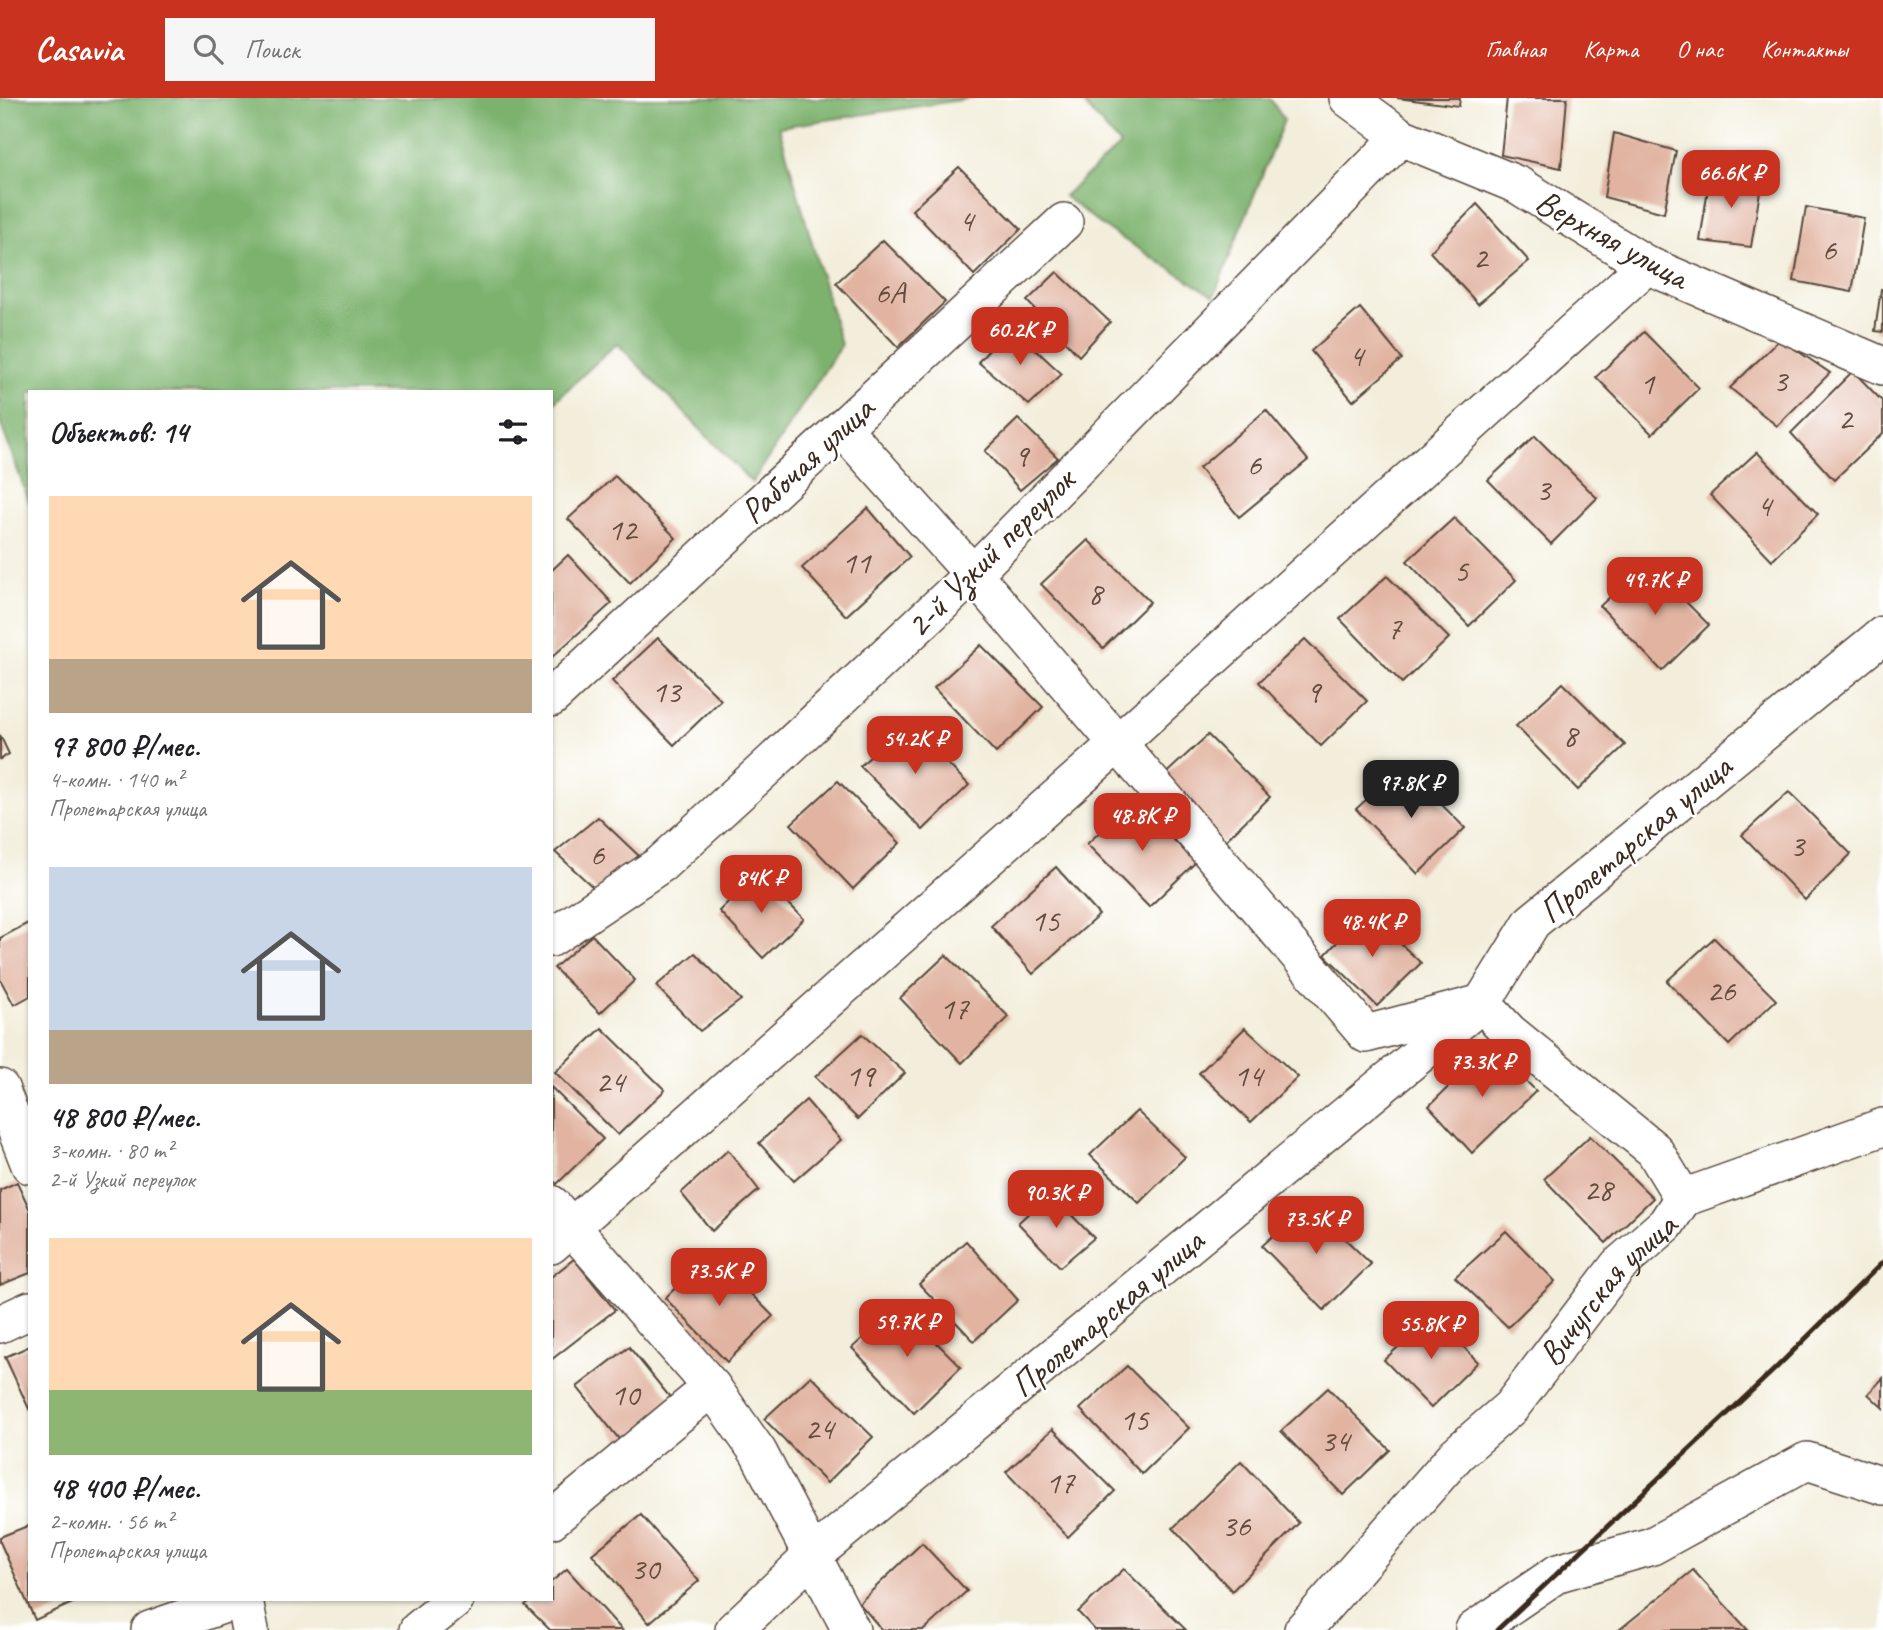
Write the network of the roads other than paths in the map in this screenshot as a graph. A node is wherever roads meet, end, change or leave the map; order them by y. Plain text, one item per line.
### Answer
1 (1348, 98) edge
2 (1401, 137) junction
3 (1064, 222) dead end
4 (1647, 265) junction
5 (1883, 366) edge
6 (842, 428) junction
7 (973, 574) junction
8 (1883, 635) edge
9 (553, 696) edge
10 (1116, 745) junction
11 (553, 937) edge
12 (1482, 1003) junction
13 (0, 1088) edge
14 (1883, 1127) edge
15 (28, 1160) edge
16 (1683, 1198) junction
17 (558, 1225) edge
18 (28, 1311) edge
19 (0, 1324) edge
20 (712, 1387) junction
21 (1883, 1486) edge
22 (553, 1518) edge
23 (812, 1556) junction
24 (233, 1601) edge
25 (244, 1601) edge
26 (454, 1601) edge
27 (150, 1630) edge
28 (250, 1630) edge
29 (418, 1630) edge
30 (734, 1630) edge
31 (851, 1630) edge
32 (1303, 1630) edge
33 (1474, 1630) edge

1 - 2 street, Верхняя улица
2 - 4 street, Верхняя улица
2 - 7 street, 2-й Узкий переулок
3 - 6 street, Рабочая улица
4 - 5 street, Верхняя улица
4 - 10 street
6 - 7 street
6 - 9 street, Рабочая улица
7 - 10 street
7 - 11 street, 2-й Узкий переулок
8 - 12 street, Пролетарская улица
10 - 12 street
10 - 17 street
12 - 16 street
12 - 23 street, Пролетарская улица
13 - 15 street
14 - 16 street, Вичугская улица
16 - 32 street, Вичугская улица
17 - 20 street
18 - 19 street
20 - 22 street
20 - 23 street
21 - 33 street
23 - 30 street, Пролетарская улица
23 - 31 street
24 - 27 street
25 - 28 street
26 - 29 street

